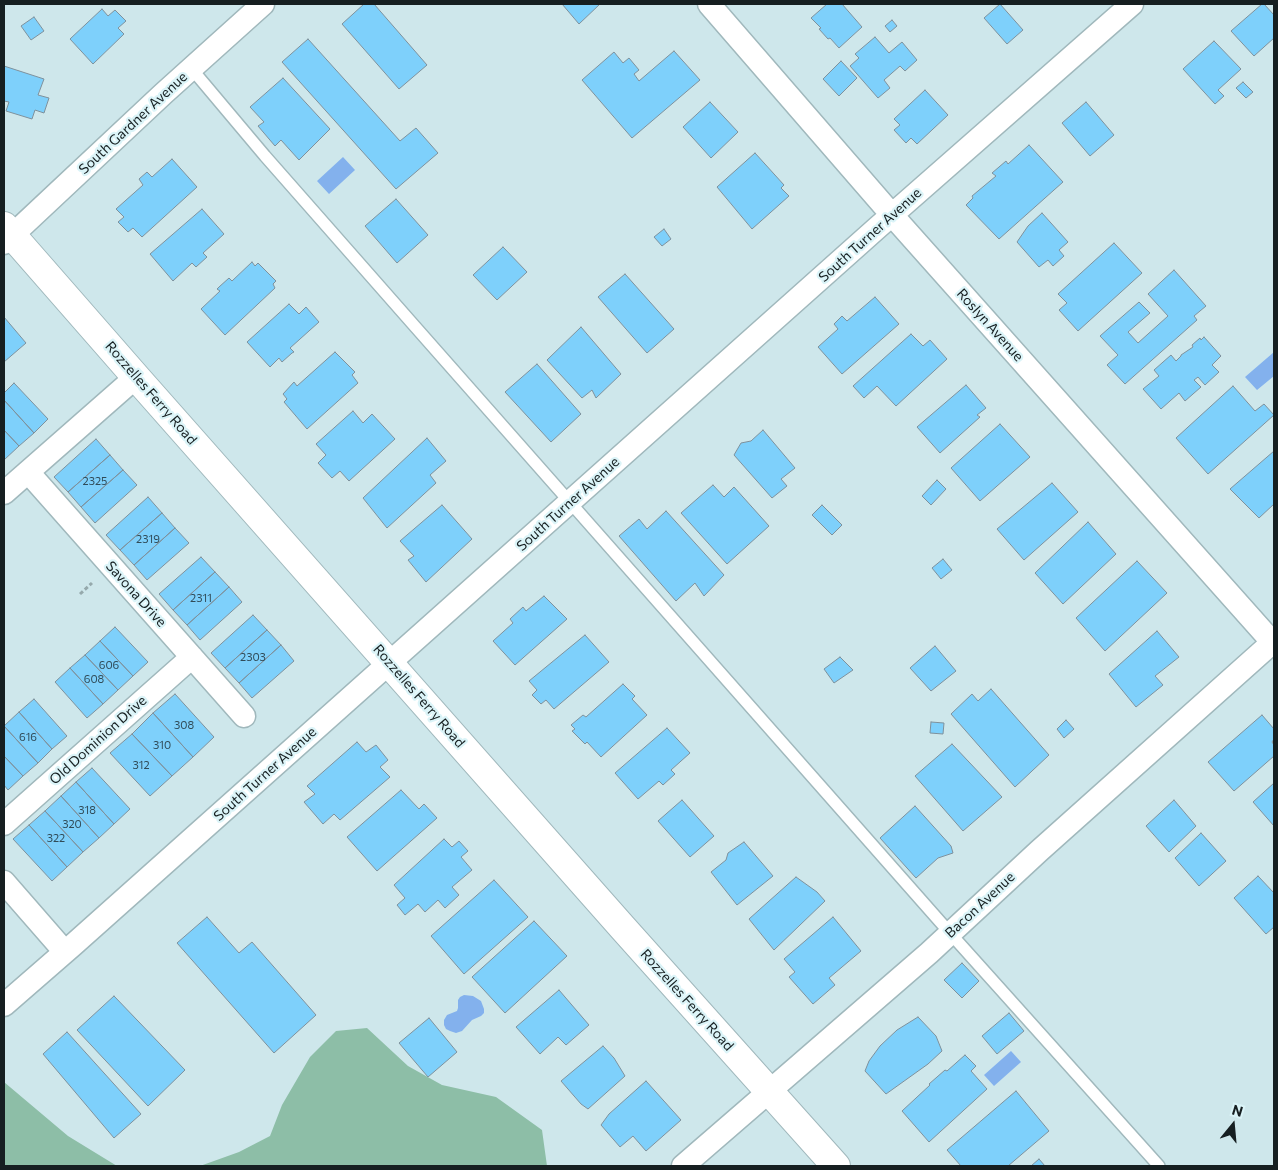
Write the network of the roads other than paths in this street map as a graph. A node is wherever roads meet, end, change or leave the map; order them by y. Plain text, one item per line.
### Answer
1 (263, 4) edge
2 (709, 4) edge
3 (1132, 4) edge
4 (191, 68) junction
5 (892, 215) junction
6 (7, 235) edge
7 (136, 377) junction
8 (28, 472) junction
9 (4, 494) edge
10 (570, 502) junction
11 (1274, 643) edge
12 (192, 657) junction
13 (390, 663) junction
14 (244, 716) dead end
15 (4, 824) edge
16 (4, 882) edge
17 (950, 933) junction
18 (65, 952) junction
19 (4, 1005) edge
20 (769, 1091) junction
21 (683, 1166) edge
22 (836, 1166) edge
23 (1159, 1166) edge

1 - 4 street, South Gardner Avenue
2 - 5 street, Roslyn Avenue
3 - 5 street, South Turner Avenue
4 - 6 street, South Gardner Avenue
4 - 10 lane
5 - 10 street, South Turner Avenue
5 - 11 street, Roslyn Avenue
6 - 7 street, Rozzelles Ferry Road
7 - 8 street
7 - 13 street, Rozzelles Ferry Road
8 - 9 street
8 - 12 street, Savona Drive
10 - 13 street, South Turner Avenue
10 - 17 lane
11 - 17 street, Bacon Avenue
12 - 14 street, Savona Drive
12 - 15 street, Old Dominion Drive
13 - 18 street, South Turner Avenue
13 - 20 street, Rozzelles Ferry Road
16 - 18 street
17 - 20 street, Bacon Avenue
17 - 23 lane
18 - 19 street, South Turner Avenue
20 - 21 street, Bacon Avenue
20 - 22 street, Rozzelles Ferry Road

